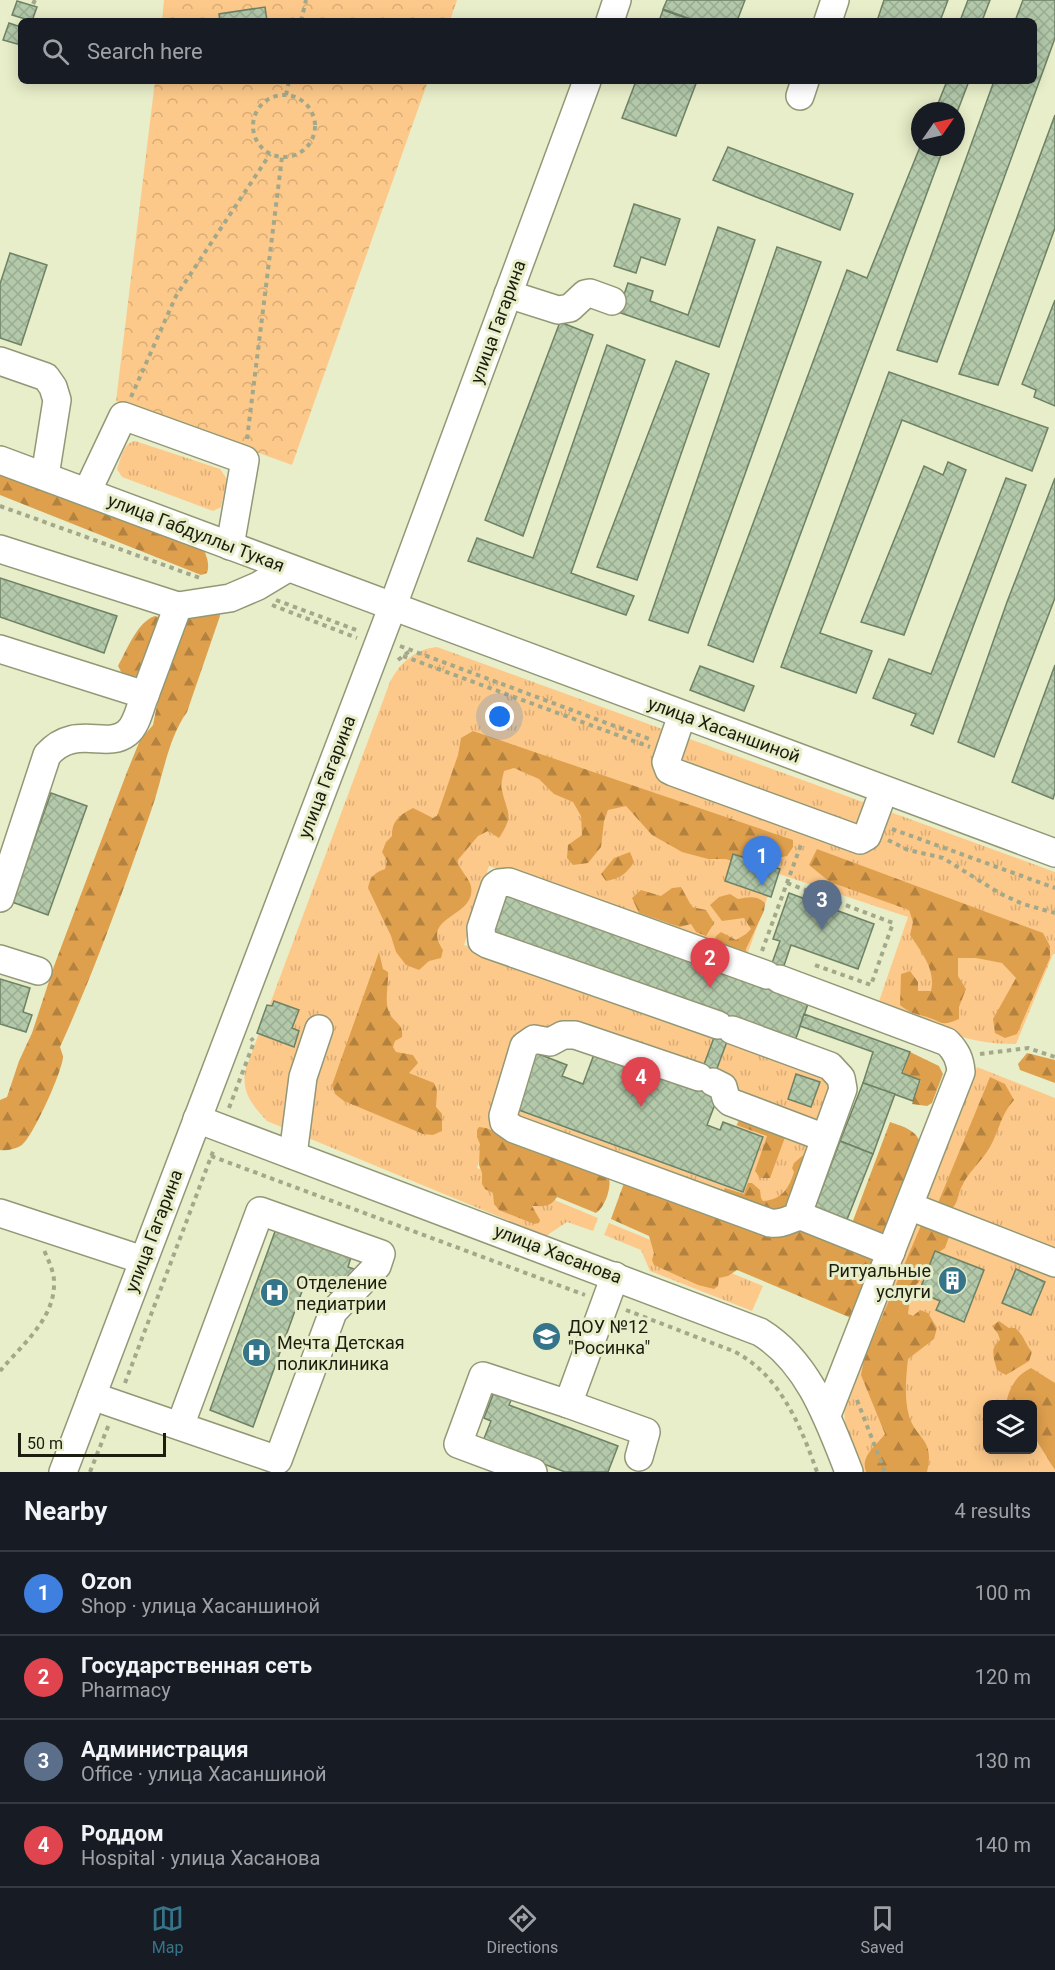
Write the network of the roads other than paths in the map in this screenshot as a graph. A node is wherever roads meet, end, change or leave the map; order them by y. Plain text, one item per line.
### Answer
1 (617, 0) edge
2 (835, 0) edge
3 (611, 18) edge
4 (829, 18) edge
5 (586, 84) edge
6 (508, 294) junction
7 (612, 301) dead end
8 (0, 361) edge
9 (0, 460) edge
10 (45, 476) junction
11 (87, 492) junction
12 (230, 546) junction
13 (0, 549) edge
14 (288, 568) junction
15 (178, 606) junction
16 (392, 608) junction
17 (0, 649) edge
18 (145, 695) junction
19 (682, 715) junction
20 (884, 790) junction
21 (1055, 854) edge
22 (1, 890) edge
23 (0, 959) edge
24 (38, 971) dead end
25 (319, 1029) dead end
26 (197, 1119) junction
27 (825, 1138) junction
28 (293, 1155) junction
29 (909, 1206) junction
30 (0, 1213) edge
31 (801, 1216) junction
32 (891, 1252) junction
33 (144, 1260) junction
34 (1055, 1263) edge
35 (615, 1276) junction
36 (92, 1396) junction
37 (568, 1404) junction
38 (827, 1415) junction
39 (180, 1426) junction
40 (639, 1456) dead end
41 (63, 1472) edge
42 (533, 1472) edge
43 (849, 1472) edge

1 - 3 street
2 - 4 street
5 - 6 street, улица Гагарина
6 - 7 street
6 - 16 street, улица Гагарина
8 - 10 street
9 - 10 street, улица Габдуллы Тукая
10 - 11 street, улица Габдуллы Тукая
11 - 12 street, улица Габдуллы Тукая
11 - 12 street
12 - 14 street, улица Габдуллы Тукая
13 - 15 street
14 - 15 street
14 - 16 street, улица Габдуллы Тукая
15 - 18 street
16 - 19 street, улица Хасаншиной
16 - 26 street, улица Гагарина
17 - 18 street
18 - 22 street
19 - 20 street, улица Хасаншиной
19 - 20 street
20 - 21 street, улица Хасаншиной
23 - 24 street
25 - 28 street
26 - 28 street, улица Хасанова
26 - 33 street, улица Гагарина
27 - 29 street
27 - 31 street
27 - 31 street
28 - 35 street, улица Хасанова
29 - 32 street
29 - 34 street
30 - 33 street
31 - 32 street
32 - 38 street
33 - 36 street, улица Гагарина
35 - 37 street
35 - 38 street, улица Хасанова
36 - 39 street
36 - 41 street, улица Гагарина
37 - 40 street
37 - 42 street
38 - 43 street, улица Хасанова
39 - 39 street

